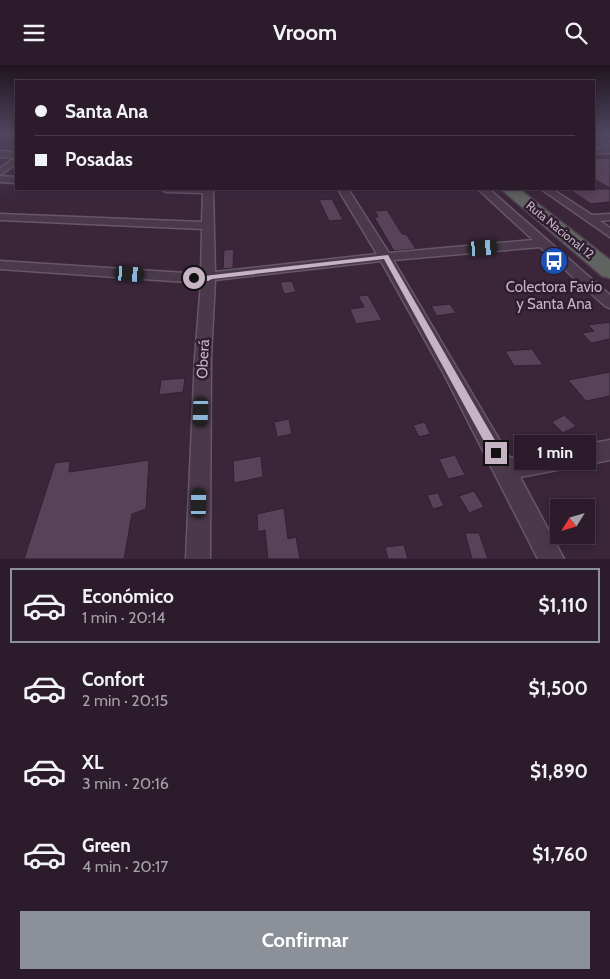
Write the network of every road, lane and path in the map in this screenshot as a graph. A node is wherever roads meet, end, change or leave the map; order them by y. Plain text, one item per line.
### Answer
1 (15, 161) edge
2 (0, 172) edge
3 (0, 179) edge
4 (15, 180) edge
5 (208, 190) edge
6 (344, 190) edge
7 (484, 190) edge
8 (503, 190) edge
9 (512, 190) edge
10 (529, 190) edge
11 (535, 190) edge
12 (545, 203) edge
13 (0, 217) edge
14 (610, 217) edge
15 (589, 219) junction
16 (209, 226) junction
17 (610, 233) edge
18 (542, 243) junction
19 (610, 253) edge
20 (386, 257) junction
21 (0, 265) edge
22 (610, 271) edge
23 (208, 278) junction
24 (610, 303) edge
25 (610, 450) edge
26 (505, 469) junction
27 (198, 559) edge
28 (551, 559) edge

1 - 2 street
3 - 4 street
5 - 16 street, Oberá
6 - 20 street
7 - 18 street
8 - 12 highway
9 - 12 highway, Ruta Nacional 12
10 - 12 highway, Ruta Nacional 12
11 - 12 highway
12 - 15 street
12 - 19 highway, Ruta Nacional 12
12 - 22 highway, Ruta Nacional 12
13 - 16 street
14 - 15 street
15 - 17 street
16 - 23 street, Oberá
18 - 20 street
18 - 24 street
20 - 23 street
20 - 26 street
21 - 23 street
23 - 27 street, Oberá
25 - 26 street
26 - 28 street

